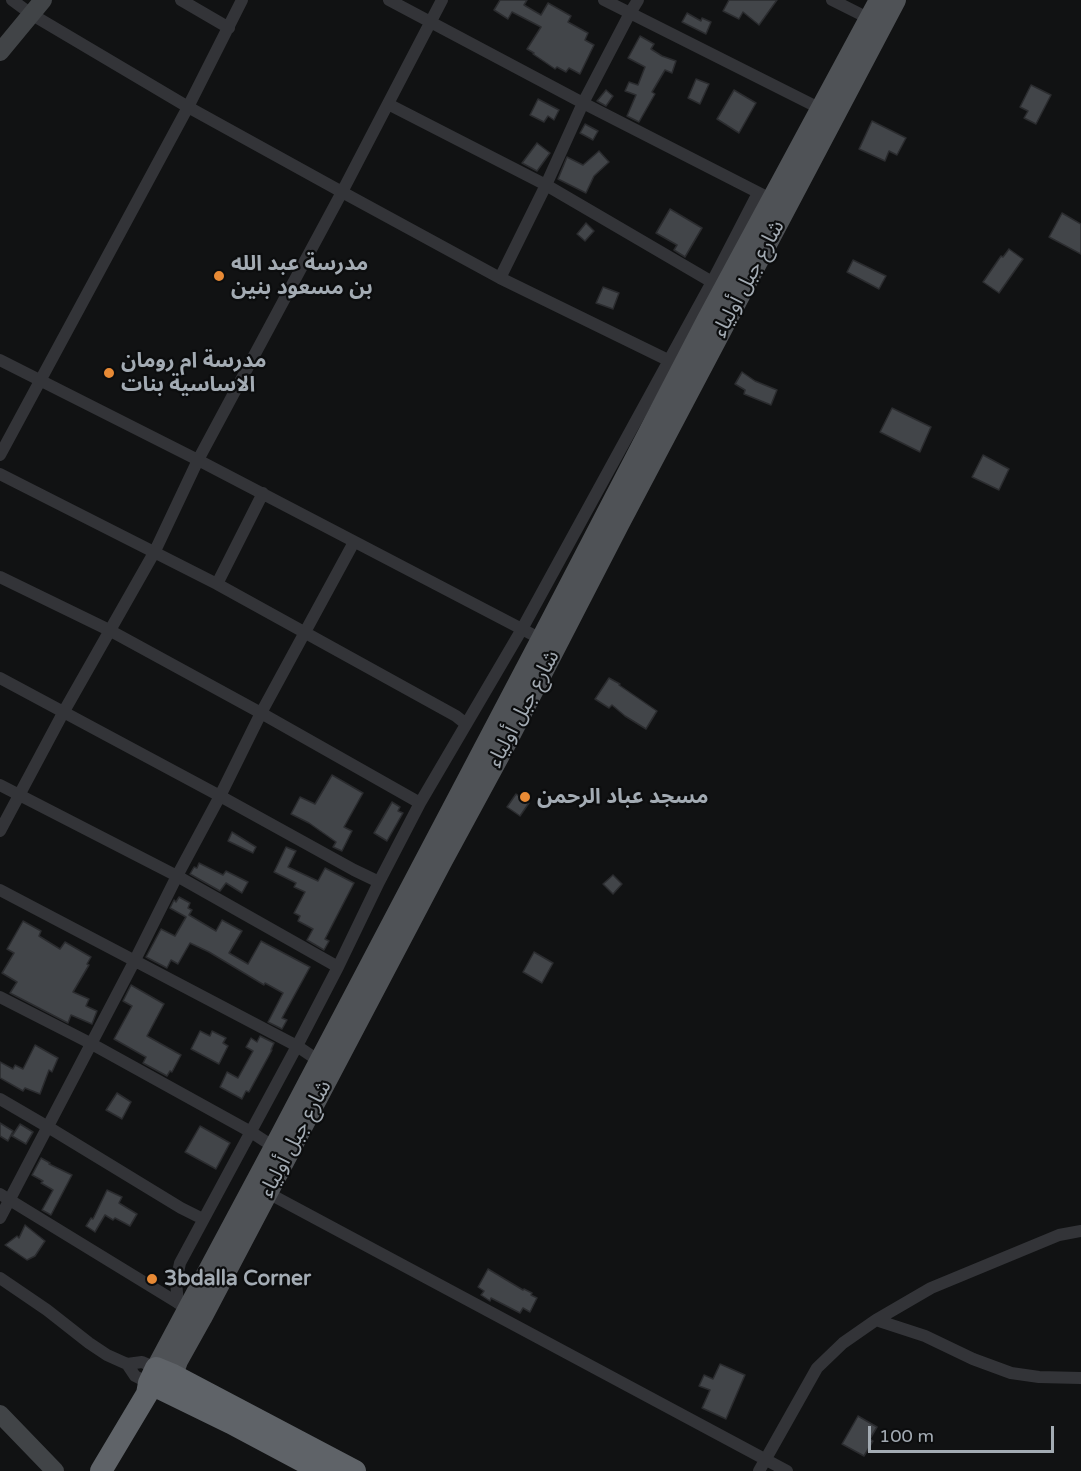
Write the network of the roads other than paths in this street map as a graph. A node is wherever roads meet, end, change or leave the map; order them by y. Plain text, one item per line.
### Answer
1 (12, 0) edge
2 (181, 0) edge
3 (242, 0) edge
4 (388, 0) edge
5 (442, 0) edge
6 (604, 0) edge
7 (638, 0) edge
8 (832, 0) edge
9 (879, 0) edge
10 (896, 0) edge
11 (37, 7) edge
12 (630, 13) junction
13 (870, 19) junction
14 (430, 22) junction
15 (229, 28) junction
16 (0, 52) edge
17 (583, 103) junction
18 (388, 104) junction
19 (188, 107) junction
20 (821, 109) junction
21 (546, 185) junction
22 (342, 192) junction
23 (765, 196) junction
24 (500, 278) junction
25 (712, 282) junction
26 (0, 360) edge
27 (676, 363) junction
28 (41, 380) junction
29 (0, 455) edge
30 (198, 460) junction
31 (0, 474) edge
32 (262, 493) junction
33 (354, 542) junction
34 (155, 551) junction
35 (0, 577) edge
36 (217, 584) junction
37 (522, 629) junction
38 (109, 630) junction
39 (306, 632) junction
40 (541, 639) junction
41 (0, 678) edge
42 (63, 713) junction
43 (261, 713) junction
44 (466, 724) junction
45 (0, 785) edge
46 (19, 795) junction
47 (220, 796) junction
48 (420, 802) junction
49 (0, 831) edge
50 (177, 876) junction
51 (379, 882) junction
52 (0, 890) edge
53 (135, 960) junction
54 (338, 967) junction
55 (0, 997) edge
56 (90, 1043) junction
57 (297, 1046) junction
58 (319, 1061) junction
59 (0, 1099) edge
60 (48, 1126) junction
61 (251, 1132) junction
62 (274, 1147) junction
63 (268, 1193) junction
64 (5, 1197) edge
65 (0, 1218) edge
66 (203, 1219) junction
67 (1081, 1231) edge
68 (0, 1278) edge
69 (183, 1306) junction
70 (876, 1320) junction
71 (1081, 1378) edge
72 (161, 1379) junction
73 (0, 1414) edge
74 (766, 1459) junction
75 (55, 1471) edge
76 (101, 1471) edge
77 (321, 1471) edge
78 (355, 1471) edge
79 (759, 1471) edge
80 (787, 1471) edge

1 - 11 street
2 - 15 street
3 - 15 street
4 - 14 street
5 - 14 street
6 - 12 street
7 - 12 street
8 - 13 street
9 - 13 main road, شارع جبل أولياء
10 - 63 main road, شارع جبل أولياء
11 - 16 street
11 - 19 street
12 - 17 street
12 - 20 street
13 - 20 main road, شارع جبل أولياء
14 - 17 street
14 - 18 street
15 - 19 street
17 - 21 street
17 - 23 street
18 - 21 street
18 - 22 street
19 - 22 street
19 - 28 street
20 - 23 main road, شارع جبل أولياء
21 - 24 street
21 - 25 street
22 - 24 street
22 - 30 street
23 - 25 street
23 - 27 main road, شارع جبل أولياء
24 - 27 street
25 - 27 street
26 - 28 street
27 - 37 street
27 - 40 main road, شارع جبل أولياء
28 - 29 street
28 - 30 street
30 - 32 street
30 - 34 street
31 - 34 street
32 - 33 street
32 - 36 street
33 - 37 street
33 - 39 street
34 - 36 street
34 - 38 street
35 - 38 street
36 - 39 street
37 - 40 street
37 - 44 street
38 - 42 street
38 - 43 street
39 - 43 street
39 - 44 street
40 - 58 main road, شارع جبل أولياء
41 - 42 street
42 - 46 street
42 - 47 street
43 - 47 street
43 - 48 street
44 - 48 street
45 - 46 street
46 - 49 street
46 - 50 street
47 - 50 street
47 - 51 street
48 - 51 street
50 - 53 street
50 - 54 street
51 - 54 street
52 - 53 street
53 - 56 street
53 - 57 street
54 - 57 street
55 - 56 street
56 - 60 street
56 - 61 street
57 - 58 street
57 - 61 street
58 - 62 main road, شارع جبل أولياء
59 - 60 street
60 - 64 street
60 - 66 street
61 - 62 street
61 - 66 street
62 - 69 main road, شارع جبل أولياء
63 - 72 main road, شارع جبل أولياء
63 - 74 street
64 - 65 street
64 - 69 street
66 - 69 street
67 - 70 street
68 - 72 street
69 - 72 main road, شارع جبل أولياء
70 - 71 street
70 - 74 street
72 - 76 highway
72 - 77 highway
72 - 78 highway
73 - 75 street
74 - 79 street
74 - 80 street

